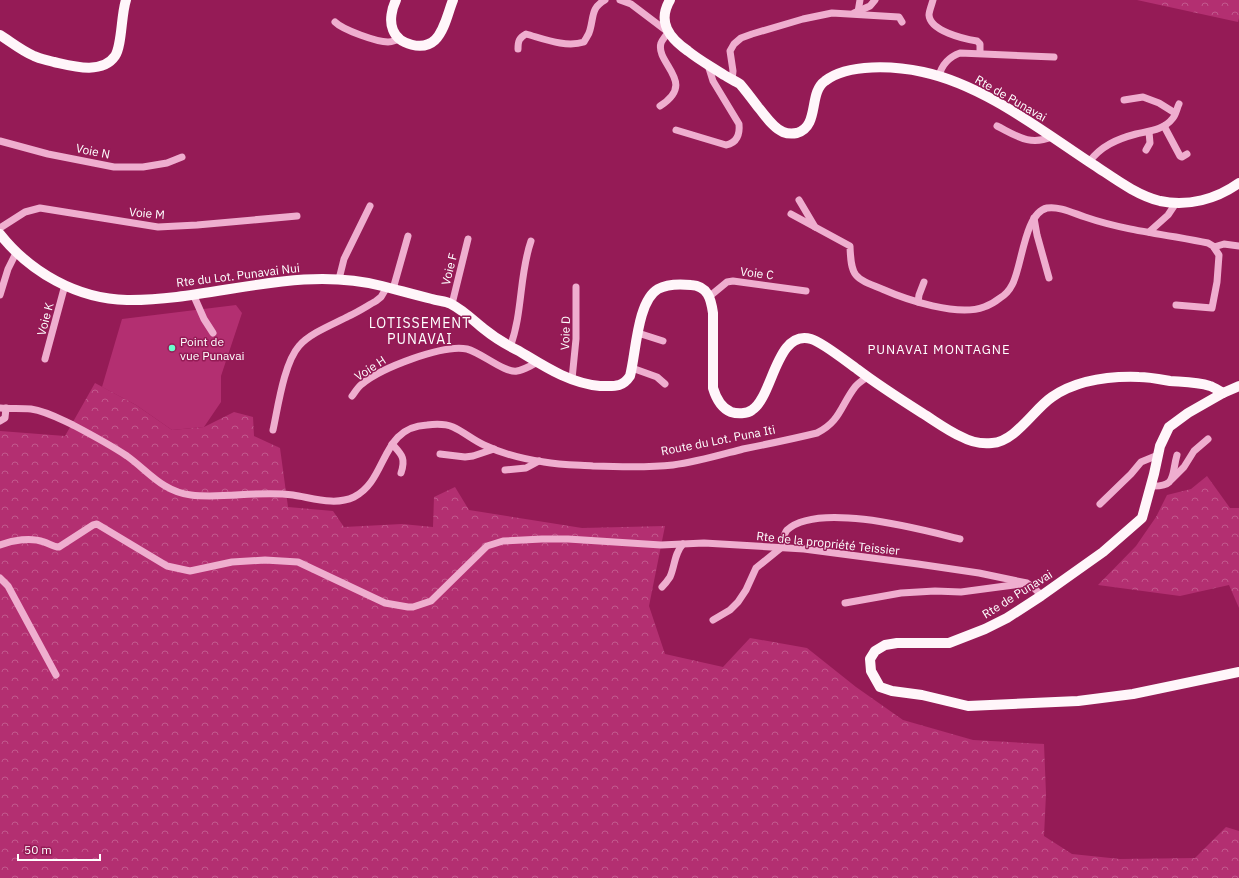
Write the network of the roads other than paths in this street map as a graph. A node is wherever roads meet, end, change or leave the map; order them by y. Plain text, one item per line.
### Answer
1 (126, 0) edge
2 (396, 0) edge
3 (453, 0) edge
4 (605, 0) edge
5 (620, 0) edge
6 (670, 0) edge
7 (860, 0) edge
8 (875, 0) edge
9 (933, 0) edge
10 (856, 13) junction
11 (334, 22) dead end
12 (902, 22) dead end
13 (668, 32) junction
14 (0, 36) edge
15 (400, 39) junction
16 (518, 49) dead end
17 (980, 53) junction
18 (1054, 58) dead end
19 (708, 65) junction
20 (939, 76) junction
21 (732, 80) junction
22 (1124, 100) dead end
23 (1179, 104) dead end
24 (660, 106) dead end
25 (1175, 113) junction
26 (997, 126) dead end
27 (1164, 126) junction
28 (676, 130) dead end
29 (1149, 132) junction
30 (1052, 137) junction
31 (0, 141) edge
32 (1146, 150) dead end
33 (1187, 154) dead end
34 (182, 157) dead end
35 (1089, 162) junction
36 (1239, 183) edge
37 (799, 200) dead end
38 (1176, 203) junction
39 (370, 206) dead end
40 (791, 214) dead end
41 (297, 216) dead end
42 (1034, 218) junction
43 (815, 227) junction
44 (0, 228) edge
45 (1149, 232) junction
46 (0, 234) edge
47 (408, 236) dead end
48 (468, 239) dead end
49 (531, 241) dead end
50 (1239, 246) edge
51 (1214, 247) junction
52 (16, 253) junction
53 (1049, 278) dead end
54 (339, 279) junction
55 (924, 282) dead end
56 (65, 285) junction
57 (576, 287) dead end
58 (390, 288) junction
59 (806, 291) dead end
60 (193, 294) junction
61 (0, 295) edge
62 (710, 296) junction
63 (918, 302) junction
64 (452, 304) junction
65 (1176, 305) dead end
66 (213, 333) dead end
67 (638, 333) junction
68 (663, 341) dead end
69 (510, 347) junction
70 (45, 360) dead end
71 (537, 363) junction
72 (632, 368) junction
73 (867, 377) junction
74 (572, 380) junction
75 (664, 384) dead end
76 (1239, 386) edge
77 (1224, 393) junction
78 (352, 396) dead end
79 (3, 408) edge
80 (0, 421) edge
81 (272, 430) dead end
82 (1208, 439) dead end
83 (392, 444) junction
84 (494, 449) junction
85 (440, 454) dead end
86 (1158, 455) junction
87 (1177, 455) dead end
88 (539, 461) junction
89 (505, 470) dead end
90 (401, 473) dead end
91 (1172, 479) junction
92 (1151, 486) junction
93 (1100, 504) dead end
94 (960, 539) dead end
95 (683, 544) junction
96 (0, 545) edge
97 (782, 547) junction
98 (0, 578) edge
99 (1027, 583) junction
100 (662, 587) dead end
101 (1042, 596) junction
102 (845, 603) dead end
103 (713, 620) dead end
104 (1239, 672) edge
105 (56, 675) dead end

1 - 14 main road
2 - 15 main road
3 - 15 main road
4 - 16 street
5 - 13 street
6 - 13 main road
7 - 10 street
8 - 10 street
9 - 17 street
10 - 12 street
10 - 21 street
11 - 15 street
13 - 19 main road, Rte de Punavai
13 - 24 street
17 - 18 street
17 - 20 street
19 - 21 main road, Rte de Punavai
19 - 28 street
20 - 21 main road, Rte de Punavai
20 - 30 main road, Rte de Punavai
22 - 25 street
23 - 25 street
25 - 27 street
26 - 30 street
27 - 29 street
27 - 33 street
29 - 32 street
29 - 35 street
30 - 35 main road, Rte de Punavai
31 - 34 street, Voie N
35 - 38 main road, Rte de Punavai
36 - 38 main road, Rte de Punavai
37 - 43 street
38 - 45 street
39 - 54 street
40 - 43 street
41 - 44 street, Voie M
42 - 45 street
42 - 53 street
42 - 63 street
43 - 63 street
45 - 51 street
46 - 52 main road, Rte du Lot. Punavai Nui
47 - 58 street
48 - 64 street, Voie F
49 - 69 street
50 - 51 street
51 - 65 street
52 - 56 main road, Rte du Lot. Punavai Nui
52 - 61 street
54 - 58 main road, Rte du Lot. Punavai Nui
54 - 60 main road, Rte du Lot. Punavai Nui
55 - 63 street
56 - 60 main road, Rte du Lot. Punavai Nui
56 - 70 street, Voie K
57 - 74 street, Voie D
58 - 64 main road, Rte du Lot. Punavai Nui
58 - 81 street
59 - 62 street, Voie C
60 - 66 street
62 - 67 main road, Rte du Lot. Punavai Nui
62 - 73 main road
64 - 69 main road, Rte du Lot. Punavai Nui
67 - 68 street
67 - 72 main road, Rte du Lot. Punavai Nui
69 - 71 main road, Rte du Lot. Punavai Nui
71 - 74 main road, Rte du Lot. Punavai Nui
71 - 78 street, Voie H
72 - 74 main road, Rte du Lot. Punavai Nui
72 - 75 street
73 - 77 main road
73 - 88 street, Route du Lot. Puna Iti
76 - 77 main road, Rte de Punavai
77 - 86 main road, Rte de Punavai
79 - 80 street
79 - 83 street, Route du Lot. Puna Iti
82 - 91 street
83 - 84 street, Route du Lot. Puna Iti
83 - 90 street
84 - 85 street
84 - 88 street, Route du Lot. Puna Iti
86 - 92 main road, Rte de Punavai
86 - 93 street
87 - 91 street
88 - 89 street
91 - 92 street
92 - 101 main road, Rte de Punavai
94 - 97 street
95 - 96 street, Rte de la propriété Teissier
95 - 97 street, Rte de la propriété Teissier
95 - 100 street
97 - 99 street, Rte de la propriété Teissier
97 - 103 street
98 - 105 street
99 - 101 street
99 - 102 street
101 - 104 main road, Rte de Punavai

